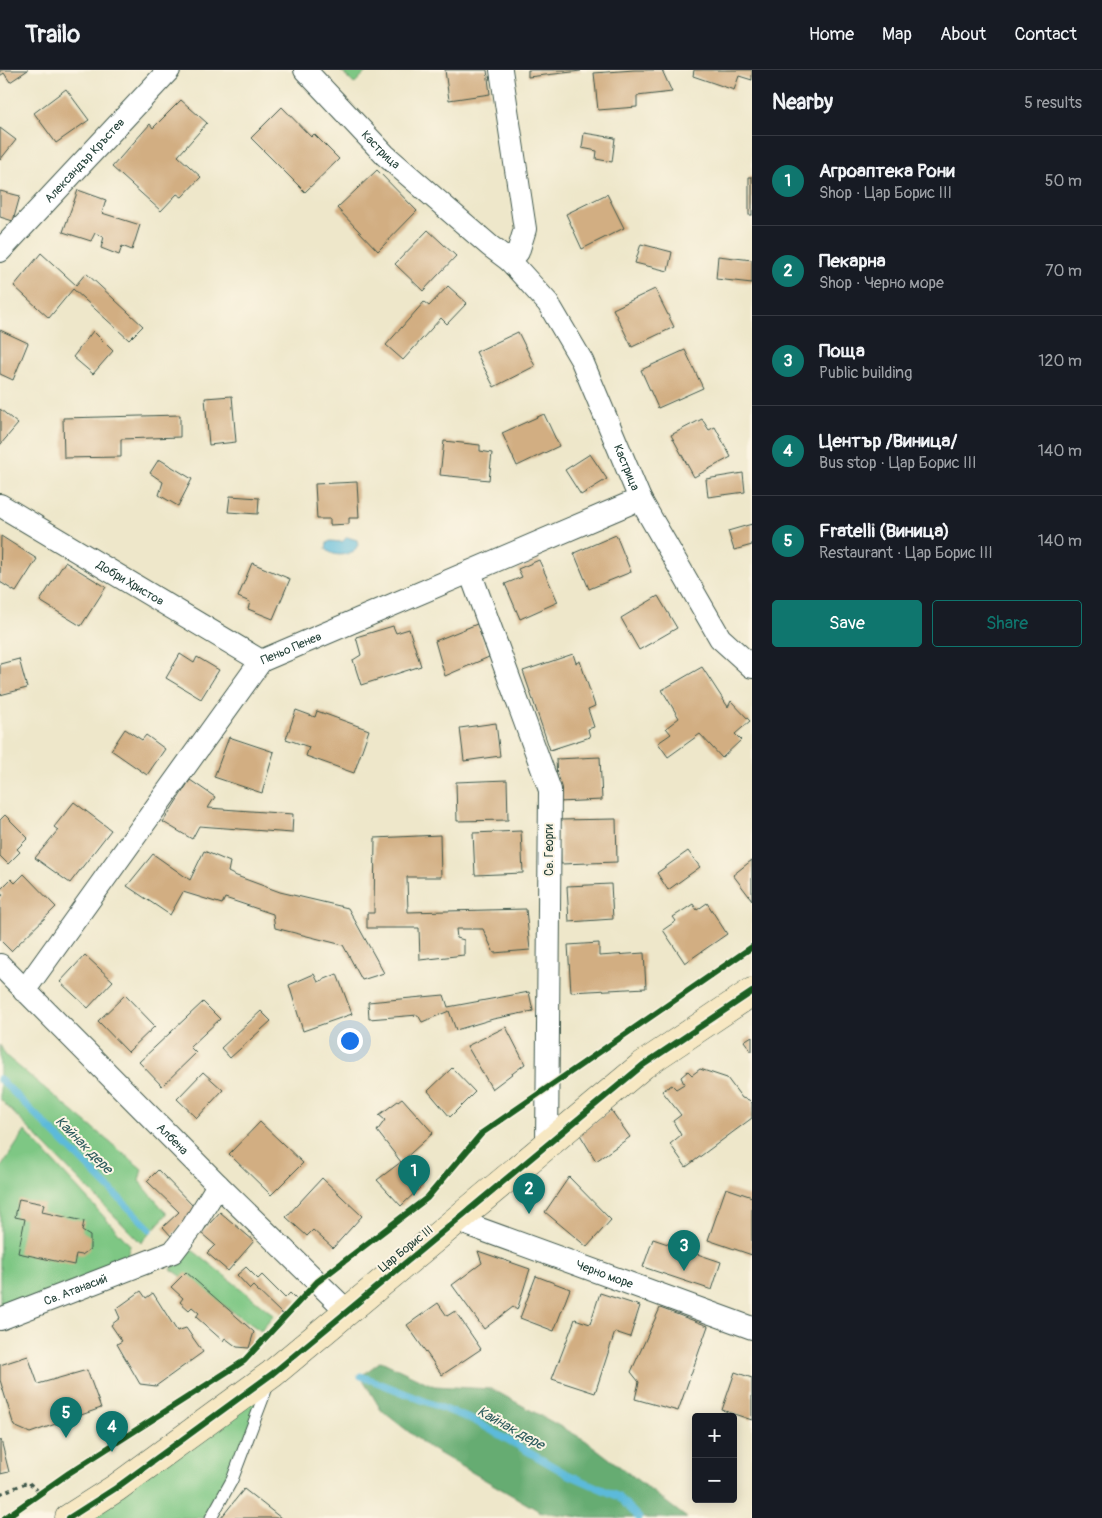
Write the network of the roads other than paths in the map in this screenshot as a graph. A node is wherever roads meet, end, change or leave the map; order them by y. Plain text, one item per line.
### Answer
1 (168, 70) edge
2 (304, 70) edge
3 (501, 70) edge
4 (0, 251) edge
5 (510, 261) junction
6 (640, 499) junction
7 (0, 505) edge
8 (470, 572) junction
9 (261, 661) junction
10 (752, 668) edge
11 (0, 965) edge
12 (24, 991) junction
13 (752, 992) edge
14 (547, 1144) junction
15 (218, 1185) junction
16 (458, 1221) junction
17 (347, 1311) junction
18 (0, 1319) edge
19 (752, 1328) edge
20 (272, 1374) junction
21 (69, 1518) edge
22 (211, 1518) edge

1 - 4 street, Александър Кръстев
2 - 5 street, Кастрица
3 - 5 street
5 - 6 street, Кастрица
6 - 8 street, Пеньо Пенев
6 - 10 street, Кастрица
7 - 9 street, Добри Христов
8 - 9 street, Пеньо Пенев
8 - 14 street, Св. Георги
9 - 12 street, Пеньо Пенев
11 - 12 street, Албена
12 - 15 street, Албена
13 - 14 street, Цар Борис III
14 - 16 street, Цар Борис III
15 - 17 street, Албена
15 - 18 street, Св. Атанасий
16 - 17 street, Цар Борис III
16 - 19 street, Черно море
17 - 20 street, Цар Борис III
20 - 21 street, Цар Борис III
20 - 22 lane

